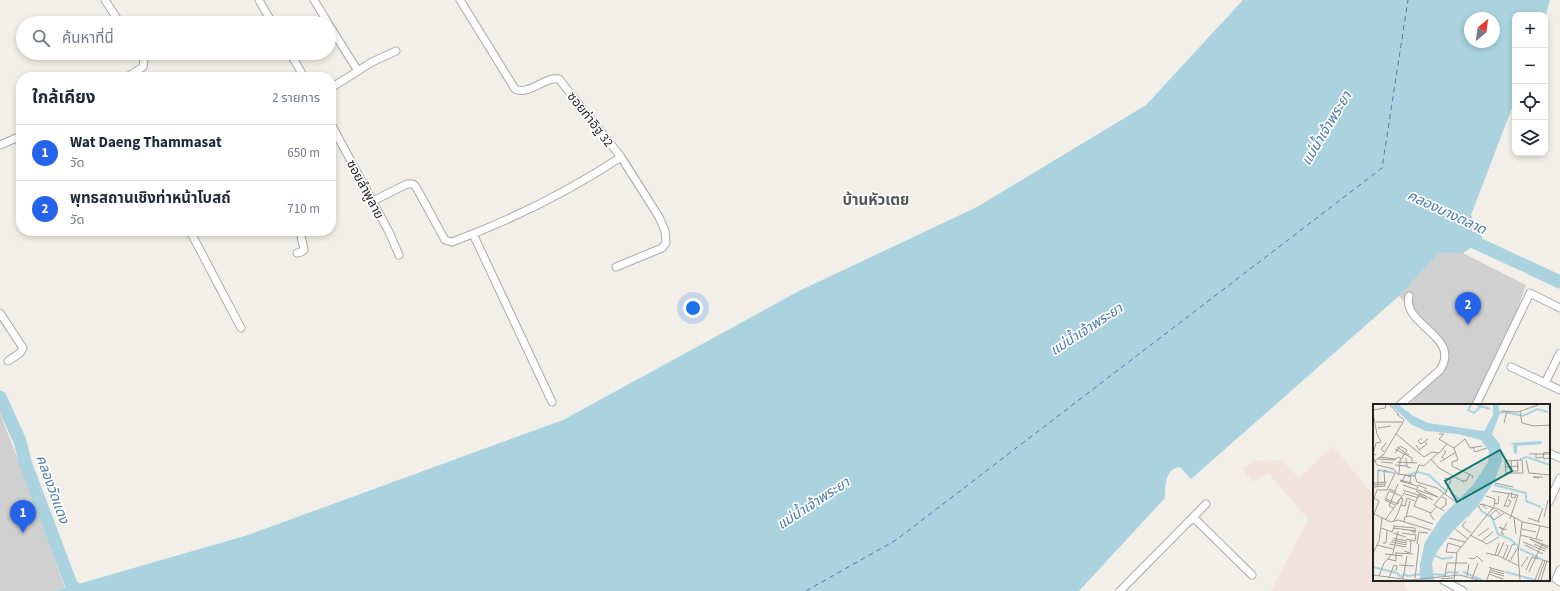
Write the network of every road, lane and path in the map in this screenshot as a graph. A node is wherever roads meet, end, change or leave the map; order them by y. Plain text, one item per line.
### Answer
1 (105, 0) edge
2 (259, 0) edge
3 (314, 0) edge
4 (460, 0) edge
5 (115, 16) edge
6 (268, 16) edge
7 (323, 16) edge
8 (336, 37) edge
9 (396, 51) dead end
10 (144, 60) edge
11 (294, 60) edge
12 (358, 71) junction
13 (135, 72) edge
14 (301, 72) edge
15 (336, 85) edge
16 (16, 138) edge
17 (336, 140) edge
18 (0, 145) edge
19 (621, 157) junction
20 (373, 200) junction
21 (473, 234) junction
22 (193, 236) edge
23 (301, 236) edge
24 (297, 253) dead end
25 (399, 255) dead end
26 (616, 267) dead end
27 (1409, 296) dead end
28 (1560, 308) edge
29 (0, 313) edge
30 (241, 328) dead end
31 (1560, 353) edge
32 (8, 361) dead end
33 (1511, 367) dead end
34 (1545, 383) junction
35 (1560, 390) edge
36 (552, 402) dead end
37 (1402, 404) edge
38 (1476, 404) edge
39 (1550, 453) edge
40 (1560, 458) edge
41 (1560, 478) edge
42 (1550, 500) edge
43 (1206, 504) dead end
44 (1193, 517) junction
45 (1560, 570) edge
46 (1252, 575) dead end
47 (1445, 581) edge
48 (1560, 582) edge
49 (1120, 591) edge
50 (1463, 591) edge

1 - 5 street
2 - 6 street
3 - 7 street
4 - 19 street, ซอยท่าอิฐ 32
8 - 12 street
9 - 12 street
10 - 13 street
11 - 14 street
12 - 15 street
16 - 18 street
17 - 20 street, ซอยลำพูลาย
19 - 21 street
19 - 26 street, ซอยท่าอิฐ 32
20 - 21 street
20 - 25 street, ซอยลำพูลาย
21 - 36 street
22 - 30 street
23 - 24 street
27 - 37 street
28 - 38 street
29 - 32 street
31 - 34 street
33 - 34 street
34 - 35 street
39 - 40 street
41 - 42 street
43 - 44 street
44 - 46 street
44 - 49 street
45 - 48 street
47 - 50 street

